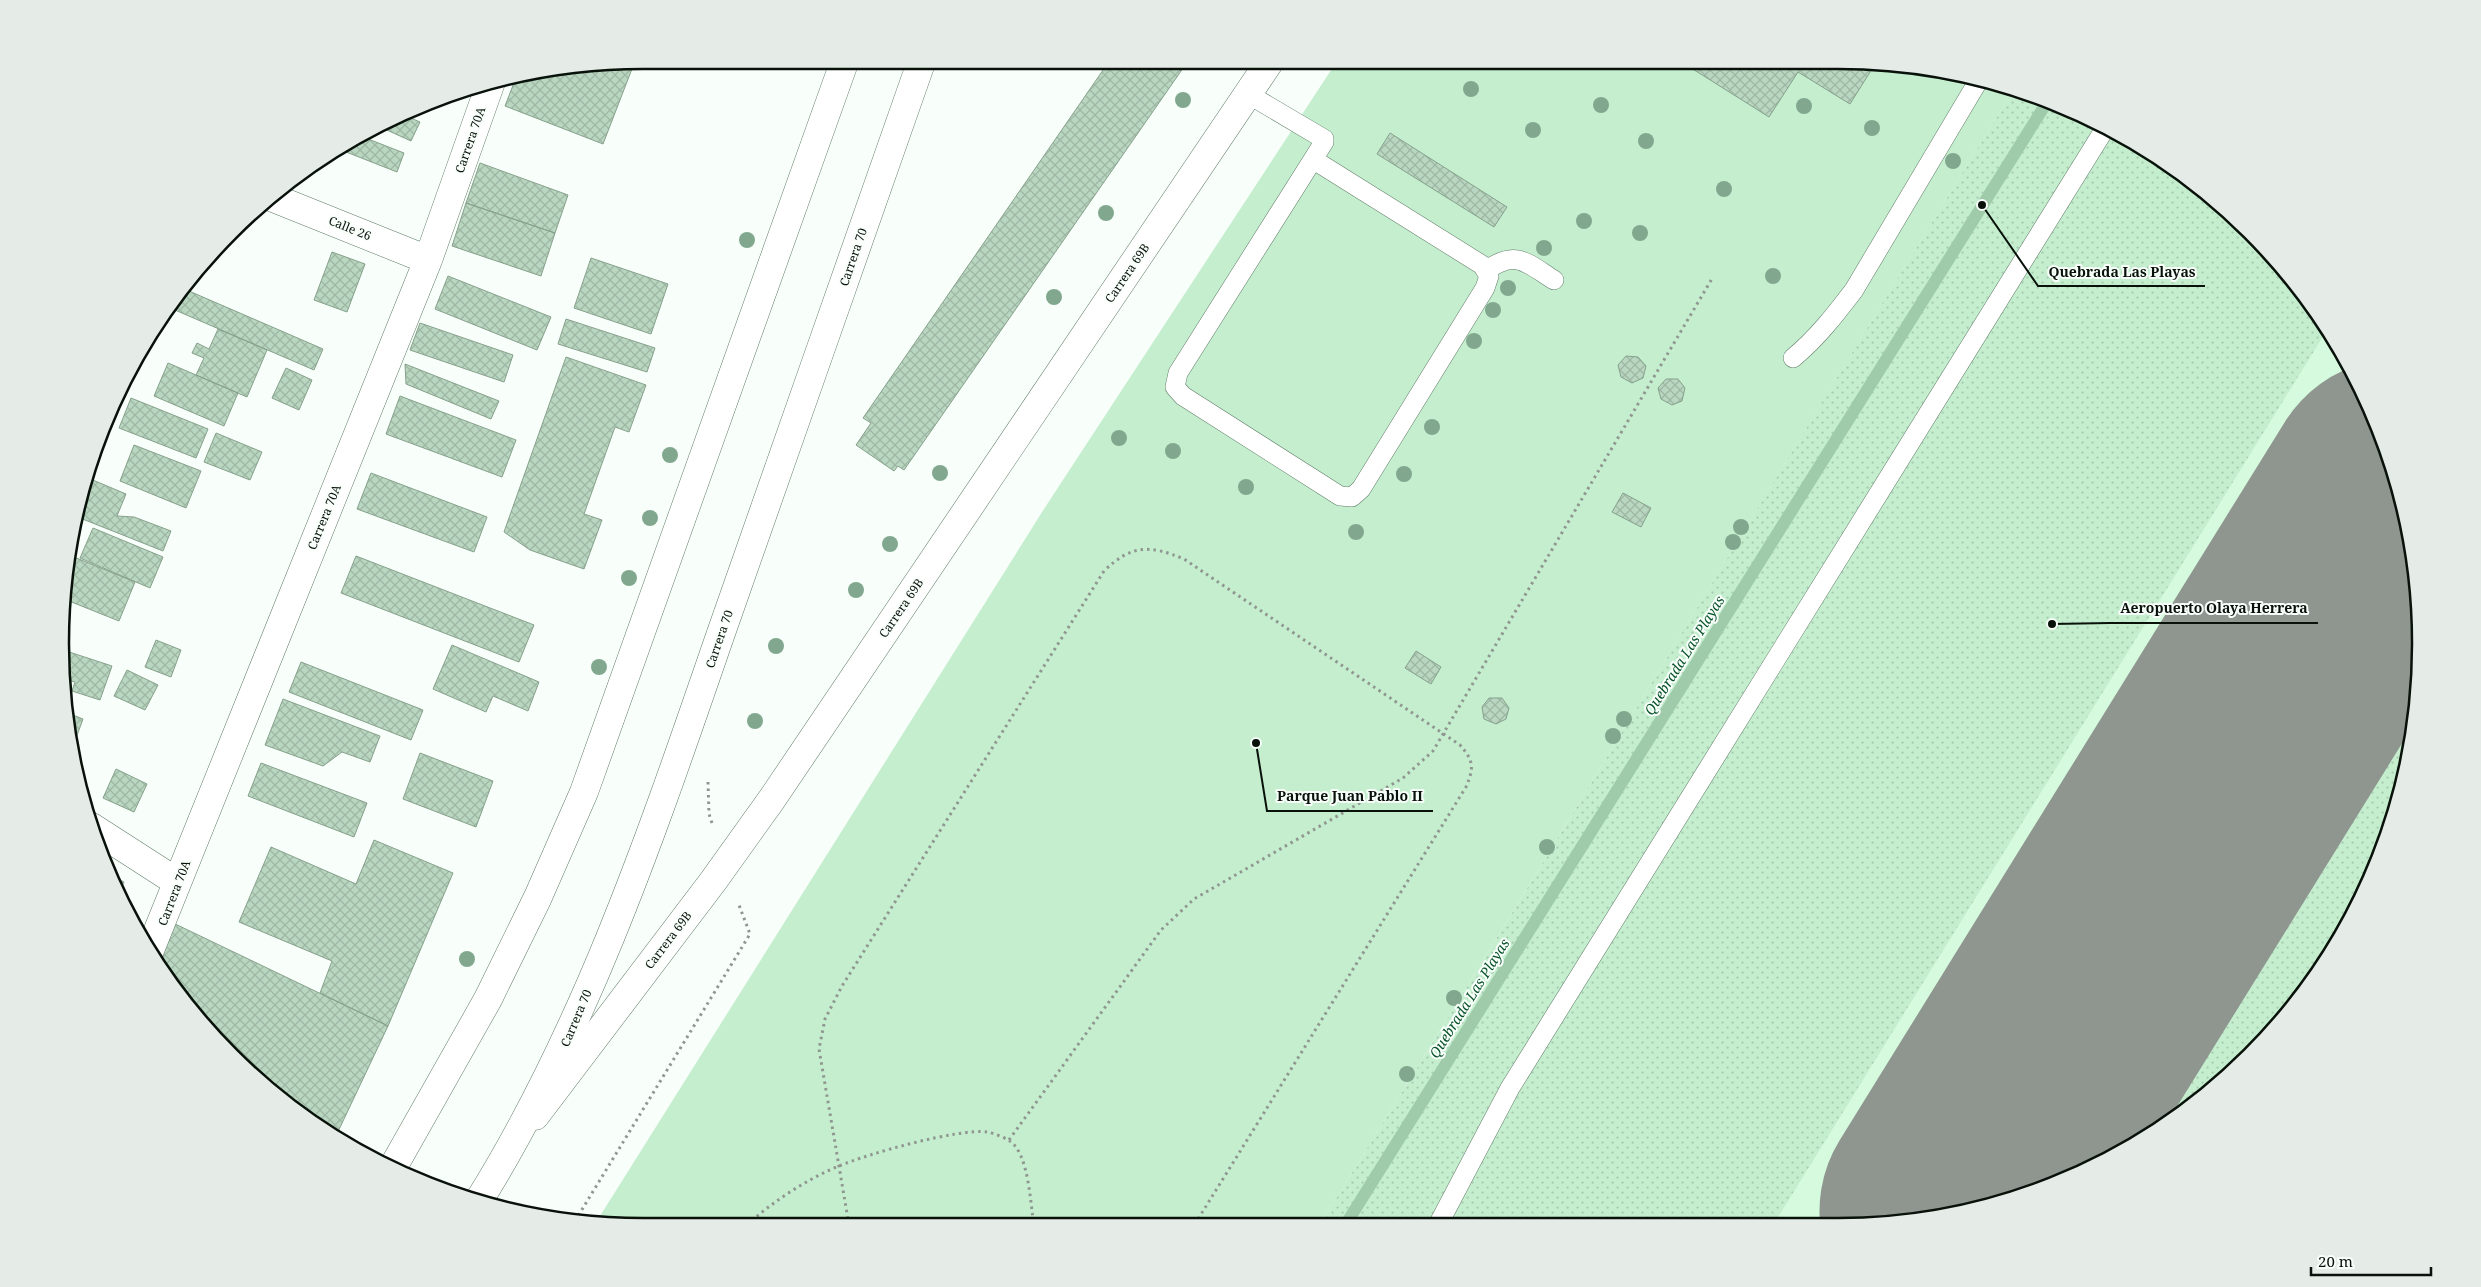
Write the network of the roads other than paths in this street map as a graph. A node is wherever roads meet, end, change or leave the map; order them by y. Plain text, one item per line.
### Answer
1 (843, 69) edge
2 (919, 69) edge
3 (1265, 69) edge
4 (1975, 86) edge
5 (488, 90) edge
6 (1248, 94) junction
7 (2102, 133) edge
8 (1314, 160) junction
9 (279, 200) edge
10 (428, 260) junction
11 (1487, 270) junction
12 (1554, 280) dead end
13 (1793, 358) dead end
14 (101, 833) edge
15 (178, 882) junction
16 (153, 942) edge
17 (514, 1144) junction
18 (396, 1162) edge
19 (482, 1195) edge
20 (1442, 1218) edge

1 - 18 street
2 - 17 street, Carrera 70
3 - 6 street, Carrera 69B
4 - 13 lane
5 - 10 street, Carrera 70A
6 - 8 lane
6 - 17 street, Carrera 69B
7 - 20 lane
8 - 11 lane
8 - 11 lane
9 - 10 street, Calle 26
10 - 15 street, Carrera 70A
11 - 12 lane
14 - 15 street
15 - 16 street, Carrera 70A
17 - 19 street, Carrera 70

